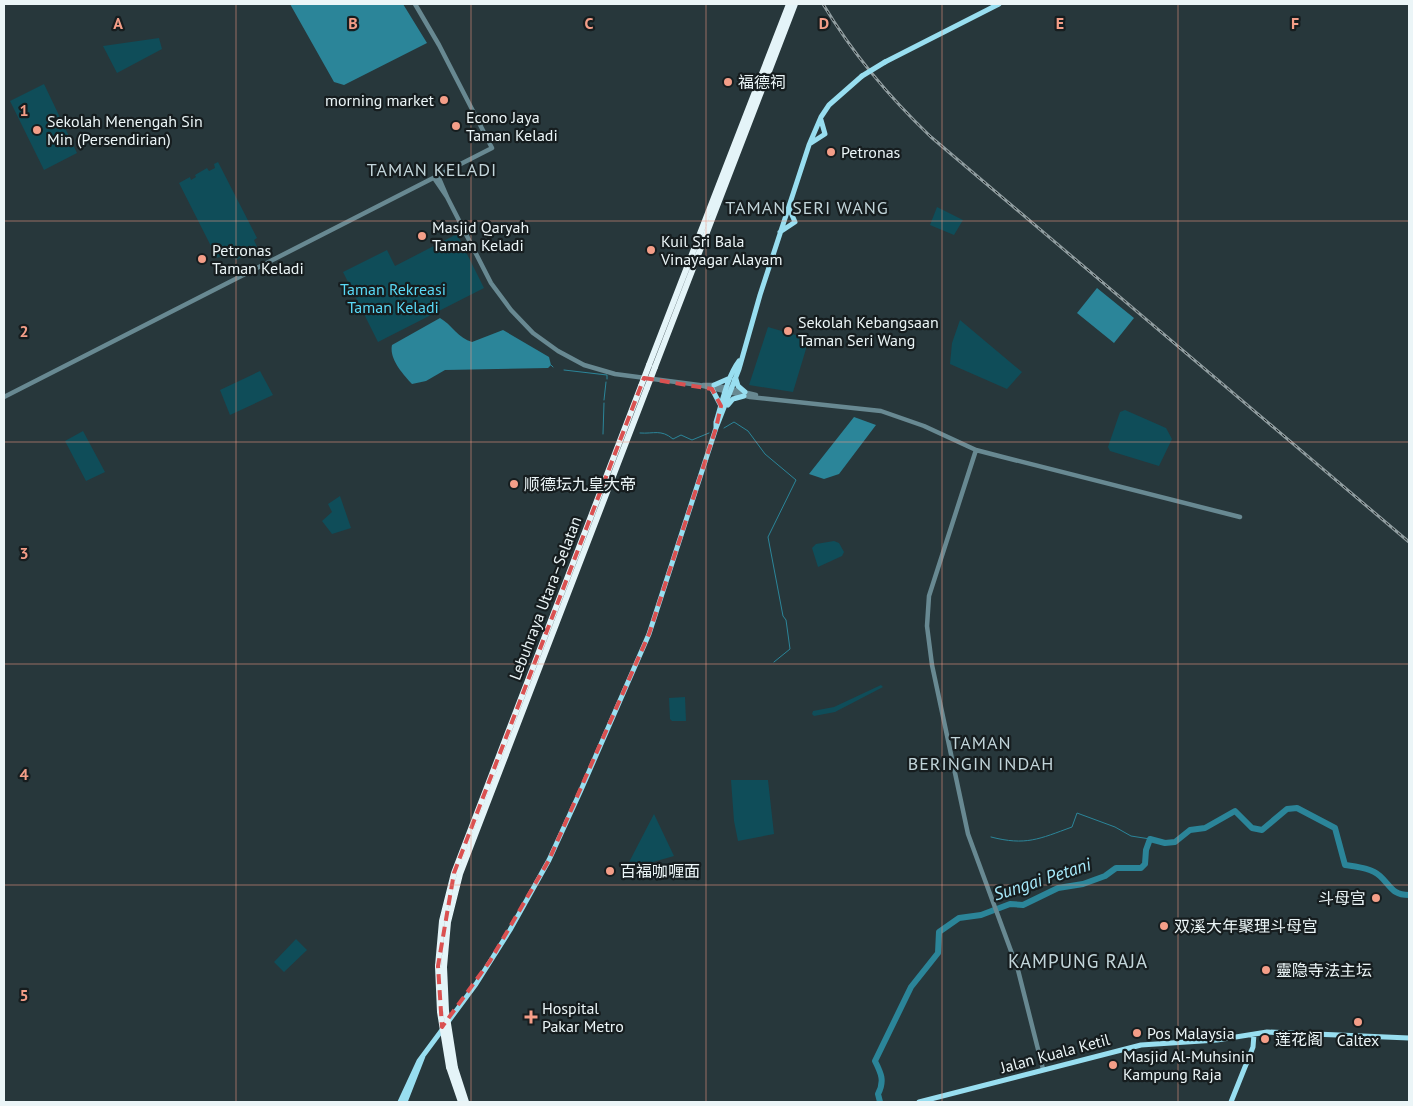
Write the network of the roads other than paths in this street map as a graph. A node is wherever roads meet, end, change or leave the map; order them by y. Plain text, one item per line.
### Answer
1 (415, 4) edge
2 (789, 4) edge
3 (795, 4) edge
4 (999, 4) edge
5 (821, 117) junction
6 (810, 145) junction
7 (436, 177) junction
8 (788, 205) junction
9 (780, 232) junction
10 (652, 366) junction
11 (733, 378) junction
12 (713, 387) junction
13 (729, 390) junction
14 (744, 394) junction
15 (4, 397) edge
16 (723, 407) junction
17 (976, 450) junction
18 (1240, 517) dead end
19 (1254, 1034) junction
20 (1409, 1038) edge
21 (424, 1056) junction
22 (452, 1067) junction
23 (1043, 1069) junction
24 (400, 1102) edge
25 (404, 1102) edge
26 (461, 1102) edge
27 (466, 1102) edge
28 (920, 1102) edge
29 (1231, 1102) edge

1 - 7 street
2 - 10 highway, Lebuhraya Utara–Selatan
3 - 10 highway, Lebuhraya Utara–Selatan
4 - 5 main road, bridge
5 - 6 main road
5 - 6 main road
6 - 8 main road
7 - 12 street
7 - 15 street
8 - 9 main road
8 - 9 main road
9 - 11 main road
10 - 22 highway, Lebuhraya Utara–Selatan, bridge
11 - 12 main road
11 - 13 main road
11 - 14 main road
12 - 13 street
12 - 16 main road
13 - 14 street
13 - 16 main road
14 - 16 main road
14 - 17 street
16 - 21 main road
17 - 18 street
17 - 23 street
19 - 20 main road, Jalan Kuala Ketil
19 - 23 main road, Jalan Kuala Ketil
19 - 29 main road
21 - 24 main road
21 - 25 main road
22 - 26 highway, Lebuhraya Utara–Selatan
22 - 27 highway, Lebuhraya Utara–Selatan
23 - 28 main road, Jalan Kuala Ketil

